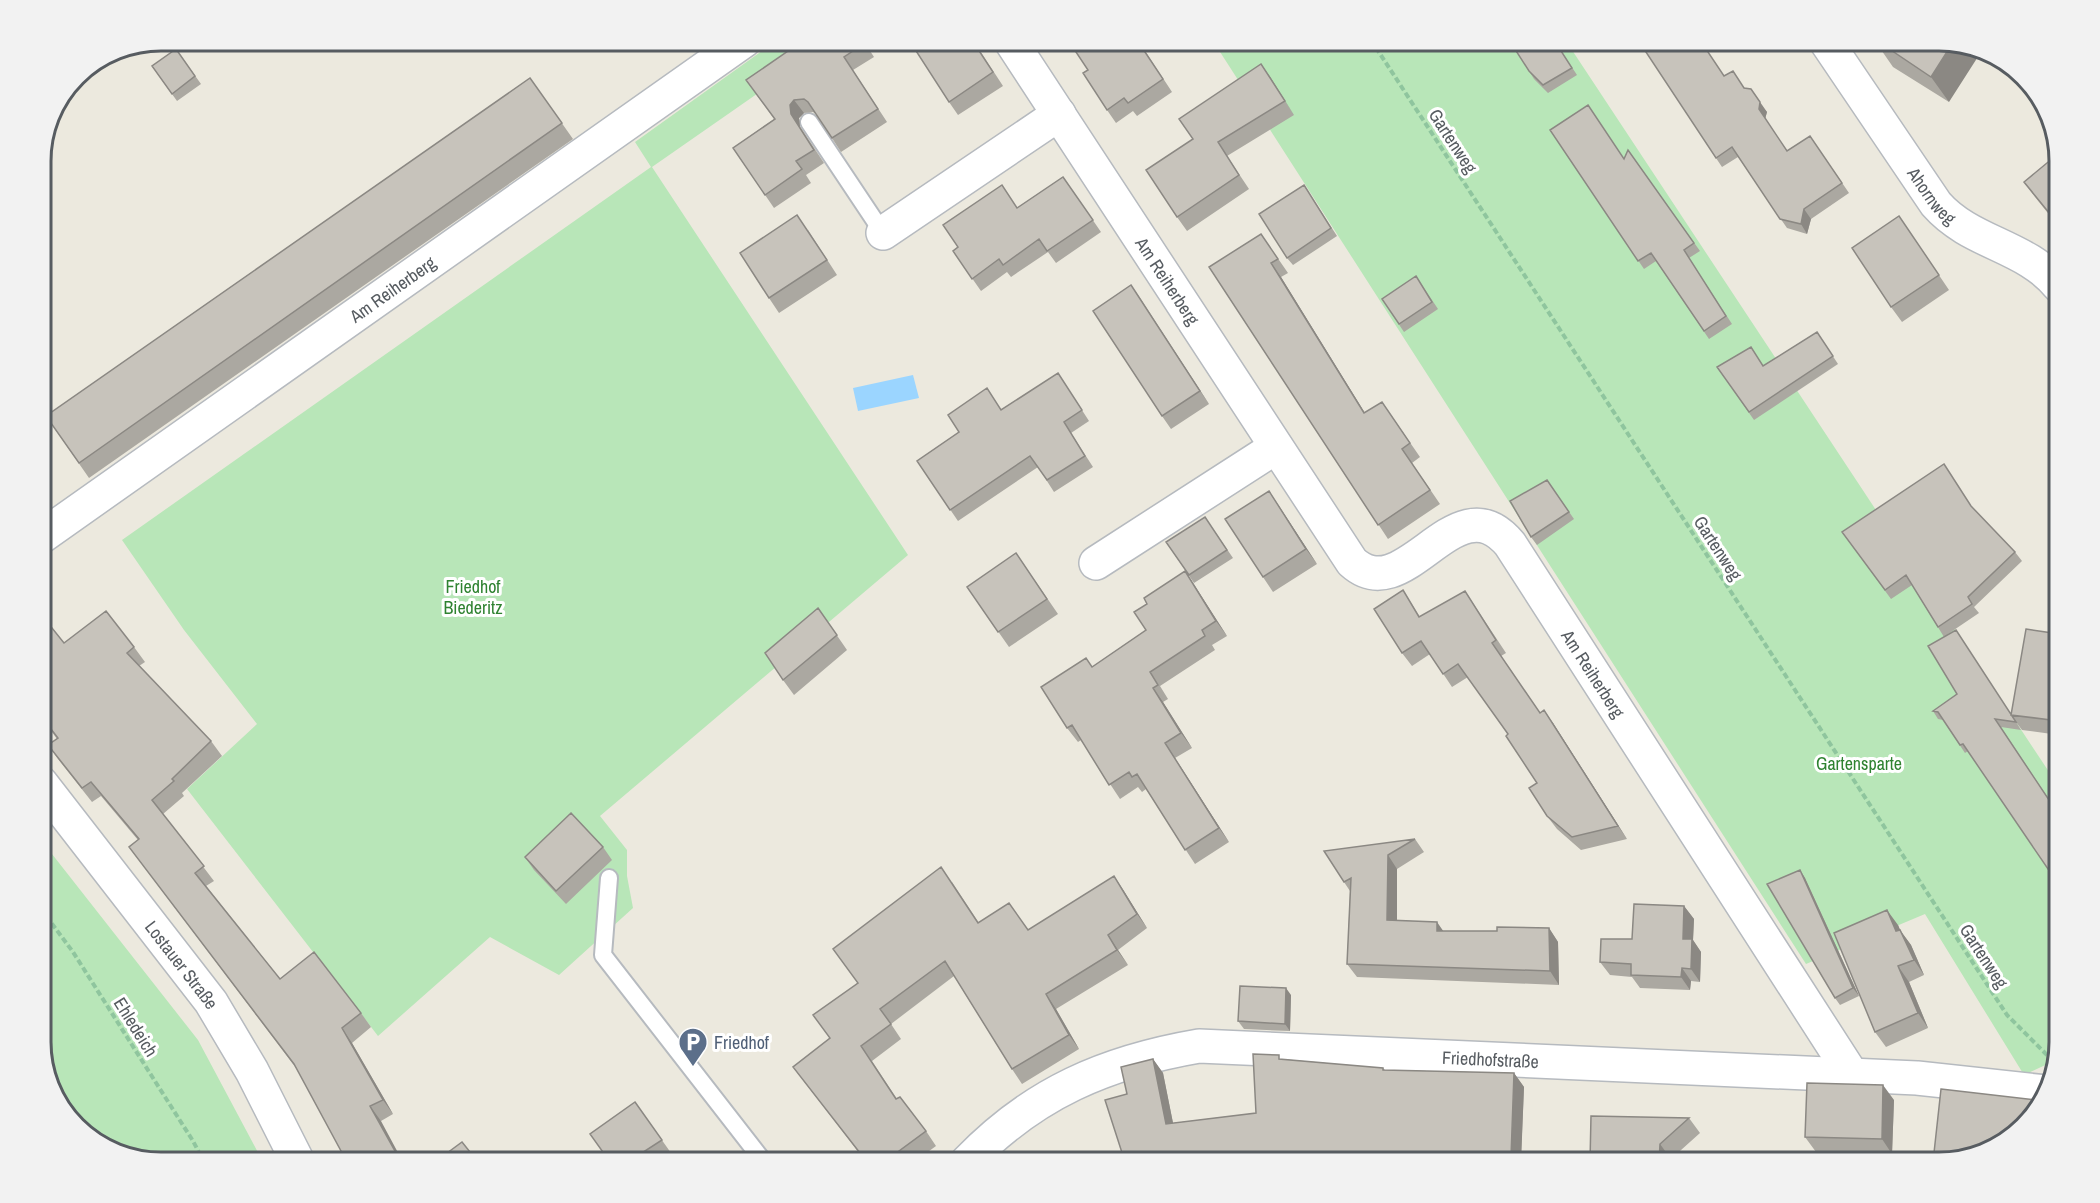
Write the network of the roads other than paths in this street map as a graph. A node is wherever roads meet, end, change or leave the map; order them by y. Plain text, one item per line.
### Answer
1 (730, 51) edge
2 (1017, 51) edge
3 (1842, 51) edge
4 (1059, 114) junction
5 (809, 122) edge
6 (883, 233) joint
7 (2049, 273) edge
8 (1276, 447) junction
9 (51, 530) edge
10 (1096, 563) dead end
11 (51, 796) edge
12 (609, 878) dead end
13 (1852, 1076) junction
14 (2037, 1091) edge
15 (293, 1152) edge
16 (756, 1152) edge
17 (979, 1152) edge

1 - 9 street, Am Reiherberg
2 - 4 street, Am Reiherberg
3 - 7 street, Ahornweg
4 - 6 street
4 - 8 street, Am Reiherberg
5 - 6 lane
8 - 10 street
8 - 13 street, Am Reiherberg
11 - 15 street, Lostauer Straße
12 - 16 lane
13 - 14 street, Friedhofstraße
13 - 17 street, Friedhofstraße

